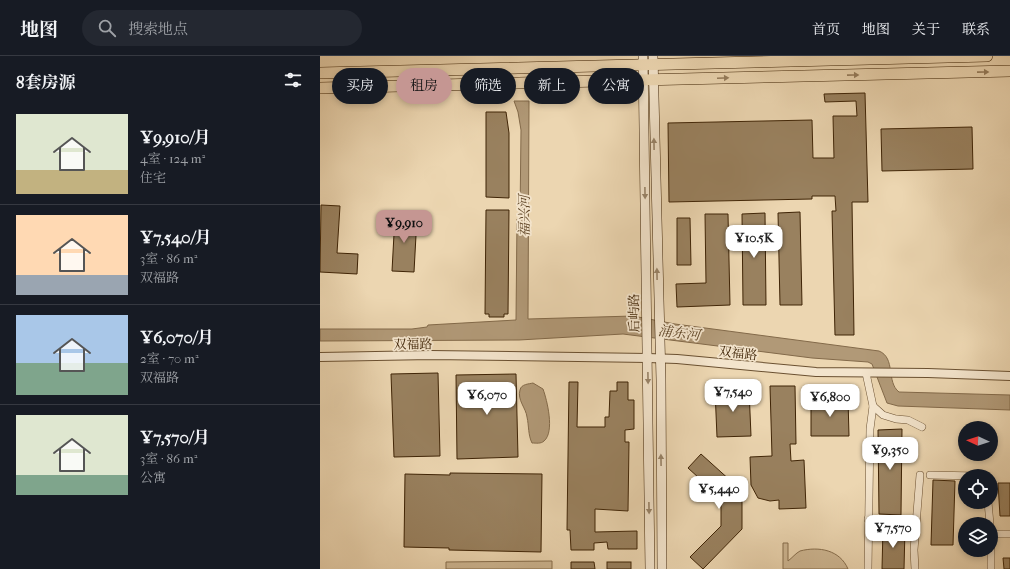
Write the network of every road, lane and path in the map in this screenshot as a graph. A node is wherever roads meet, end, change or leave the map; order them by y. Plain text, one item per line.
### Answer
1 (987, 56) edge
2 (648, 60) edge
3 (1010, 71) edge
4 (320, 73) edge
5 (648, 80) junction
6 (320, 88) edge
7 (320, 357) edge
8 (648, 358) junction
9 (660, 358) junction
10 (869, 373) junction
11 (1010, 376) edge
12 (873, 406) junction
13 (922, 427) dead end
14 (920, 475) dead end
15 (930, 475) dead end
16 (958, 476) edge
17 (868, 519) junction
18 (916, 520) junction
19 (998, 534) edge
20 (1010, 534) edge
21 (991, 557) edge
22 (650, 569) edge
23 (662, 569) edge
24 (868, 569) edge
25 (915, 569) edge
26 (991, 569) edge

1 - 2 main road
2 - 4 main road
2 - 5 main road, 后屿路
5 -> 3 main road
5 - 6 main road
5 -> 8 main road, 后屿路
9 -> 5 main road, 后屿路
7 - 8 street, 双福路
8 - 9 street, 双福路
8 -> 22 main road, 后屿路
9 - 10 street, 双福路
23 -> 9 main road, 后屿路
10 - 11 street, 双福路
10 - 12 street
12 - 13 street
12 - 17 street
14 - 18 street
15 - 16 street
17 - 18 street
17 - 24 street
18 - 25 street
19 - 20 street
21 - 26 street

